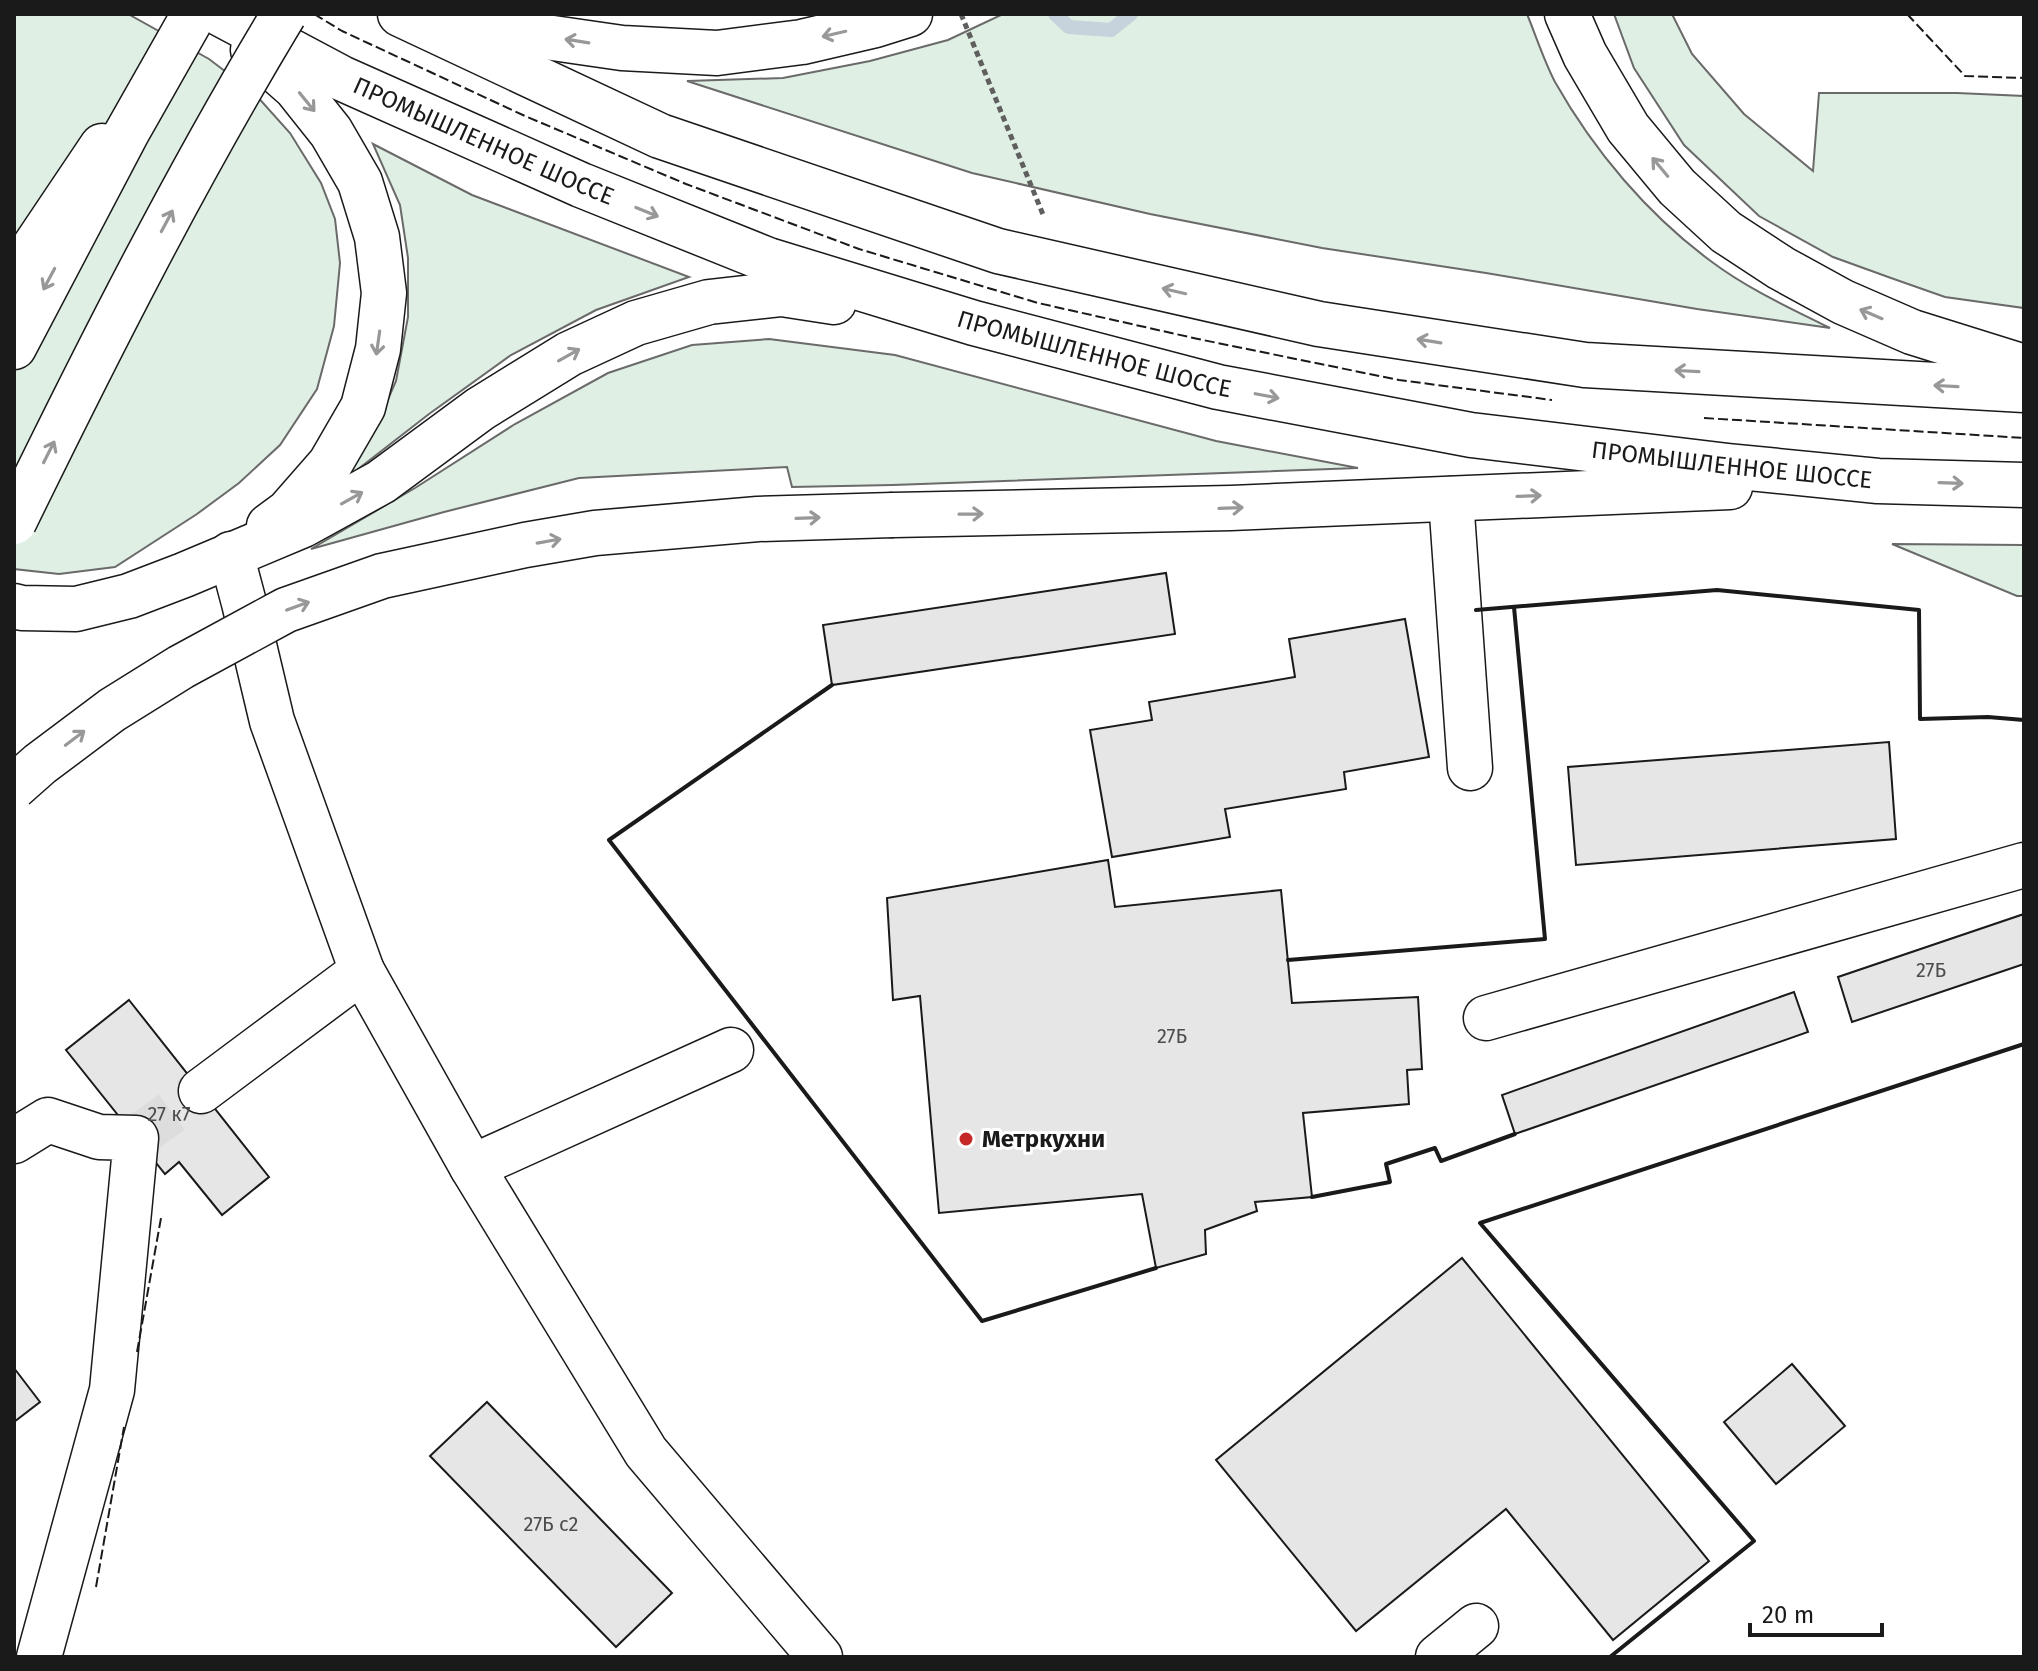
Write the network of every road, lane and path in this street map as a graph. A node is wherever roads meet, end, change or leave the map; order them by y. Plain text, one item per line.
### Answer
1 (192, 14) edge
2 (207, 14) edge
3 (221, 14) edge
4 (284, 14) edge
5 (400, 14) edge
6 (443, 14) edge
7 (910, 14) edge
8 (961, 14) edge
9 (1567, 14) edge
10 (1065, 266) junction
11 (14, 277) edge
12 (974, 323) junction
13 (14, 347) edge
14 (2024, 367) edge
15 (2024, 390) edge
16 (1878, 481) junction
17 (2024, 485) edge
18 (1451, 499) junction
19 (14, 522) edge
20 (231, 554) junction
21 (14, 606) edge
22 (1470, 768) dead end
23 (14, 787) edge
24 (2024, 865) edge
25 (362, 971) junction
26 (1486, 1018) dead end
27 (731, 1050) dead end
28 (201, 1091) tunnel mouth
29 (14, 1141) edge
30 (472, 1167) junction
31 (1476, 1626) dead end
32 (39, 1657) edge
33 (820, 1657) edge
34 (1438, 1657) edge

1 - 11 main road
1 -> 13 main road
2 -> 20 main road
3 -> 12 main road, ПРОМЫШЛЕННОЕ ШОССЕ
19 -> 4 main road, bridge
5 - 10 main road
7 -> 6 main road
8 - 10 path
14 -> 9 main road
15 -> 10 main road
12 -> 16 main road, ПРОМЫШЛЕННОЕ ШОССЕ
20 -> 12 main road
16 -> 17 main road, ПРОМЫШЛЕННОЕ ШОССЕ
18 -> 16 main road
18 - 22 main road
23 -> 18 main road, bridge
20 - 21 main road
20 - 25 main road
24 - 26 main road
25 - 28 main road
25 - 30 main road
27 - 30 main road
29 - 32 main road
30 - 33 main road
31 - 34 main road

